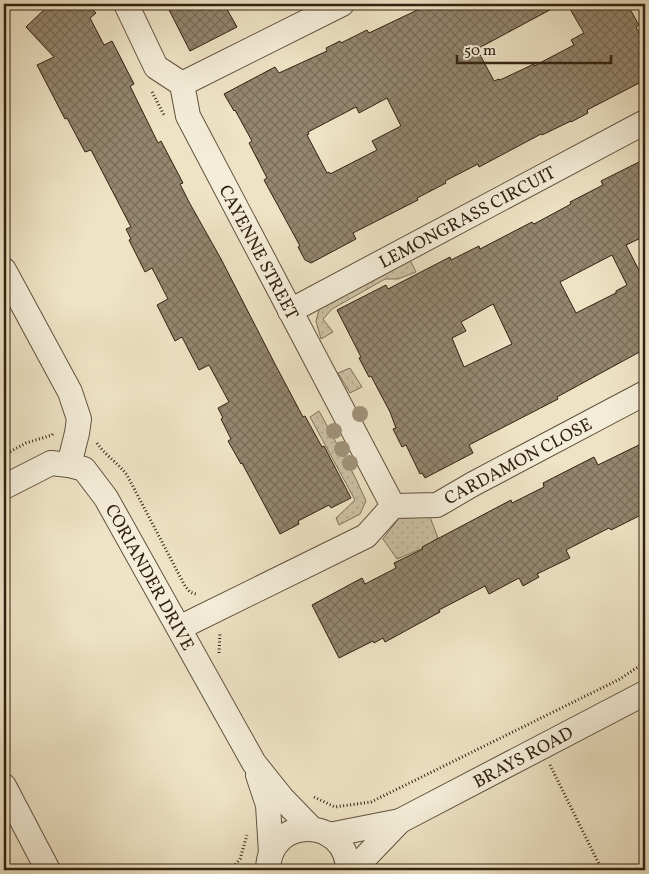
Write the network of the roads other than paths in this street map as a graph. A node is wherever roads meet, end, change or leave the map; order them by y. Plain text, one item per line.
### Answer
1 (126, 4) edge
2 (342, 4) edge
3 (182, 84) junction
4 (645, 122) edge
5 (4, 270) edge
6 (290, 311) junction
7 (645, 393) edge
8 (69, 464) junction
9 (4, 487) edge
10 (393, 506) junction
11 (180, 628) junction
12 (645, 693) edge
13 (254, 763) junction
14 (4, 786) edge
15 (400, 821) junction
16 (320, 832) junction
17 (267, 864) edge
18 (48, 870) edge
19 (348, 870) edge
20 (352, 870) edge

1 - 3 street
2 - 3 street
3 - 6 street, CAYENNE STREET
4 - 6 street, LEMONGRASS CIRCUIT
5 - 8 street
6 - 10 street, CAYENNE STREET
7 - 10 street, CARDAMON CLOSE
8 - 9 street
8 - 11 street, CORIANDER DRIVE
10 - 11 street
11 - 13 street, CORIANDER DRIVE
12 - 15 street, BRAYS ROAD
13 - 16 street, CORIANDER DRIVE
13 - 17 street, CORIANDER DRIVE
14 - 18 street
15 - 16 street, BRAYS ROAD
15 - 20 street, BRAYS ROAD
16 - 17 street, BRAYS ROAD
16 - 19 street, CORIANDER DRIVE

